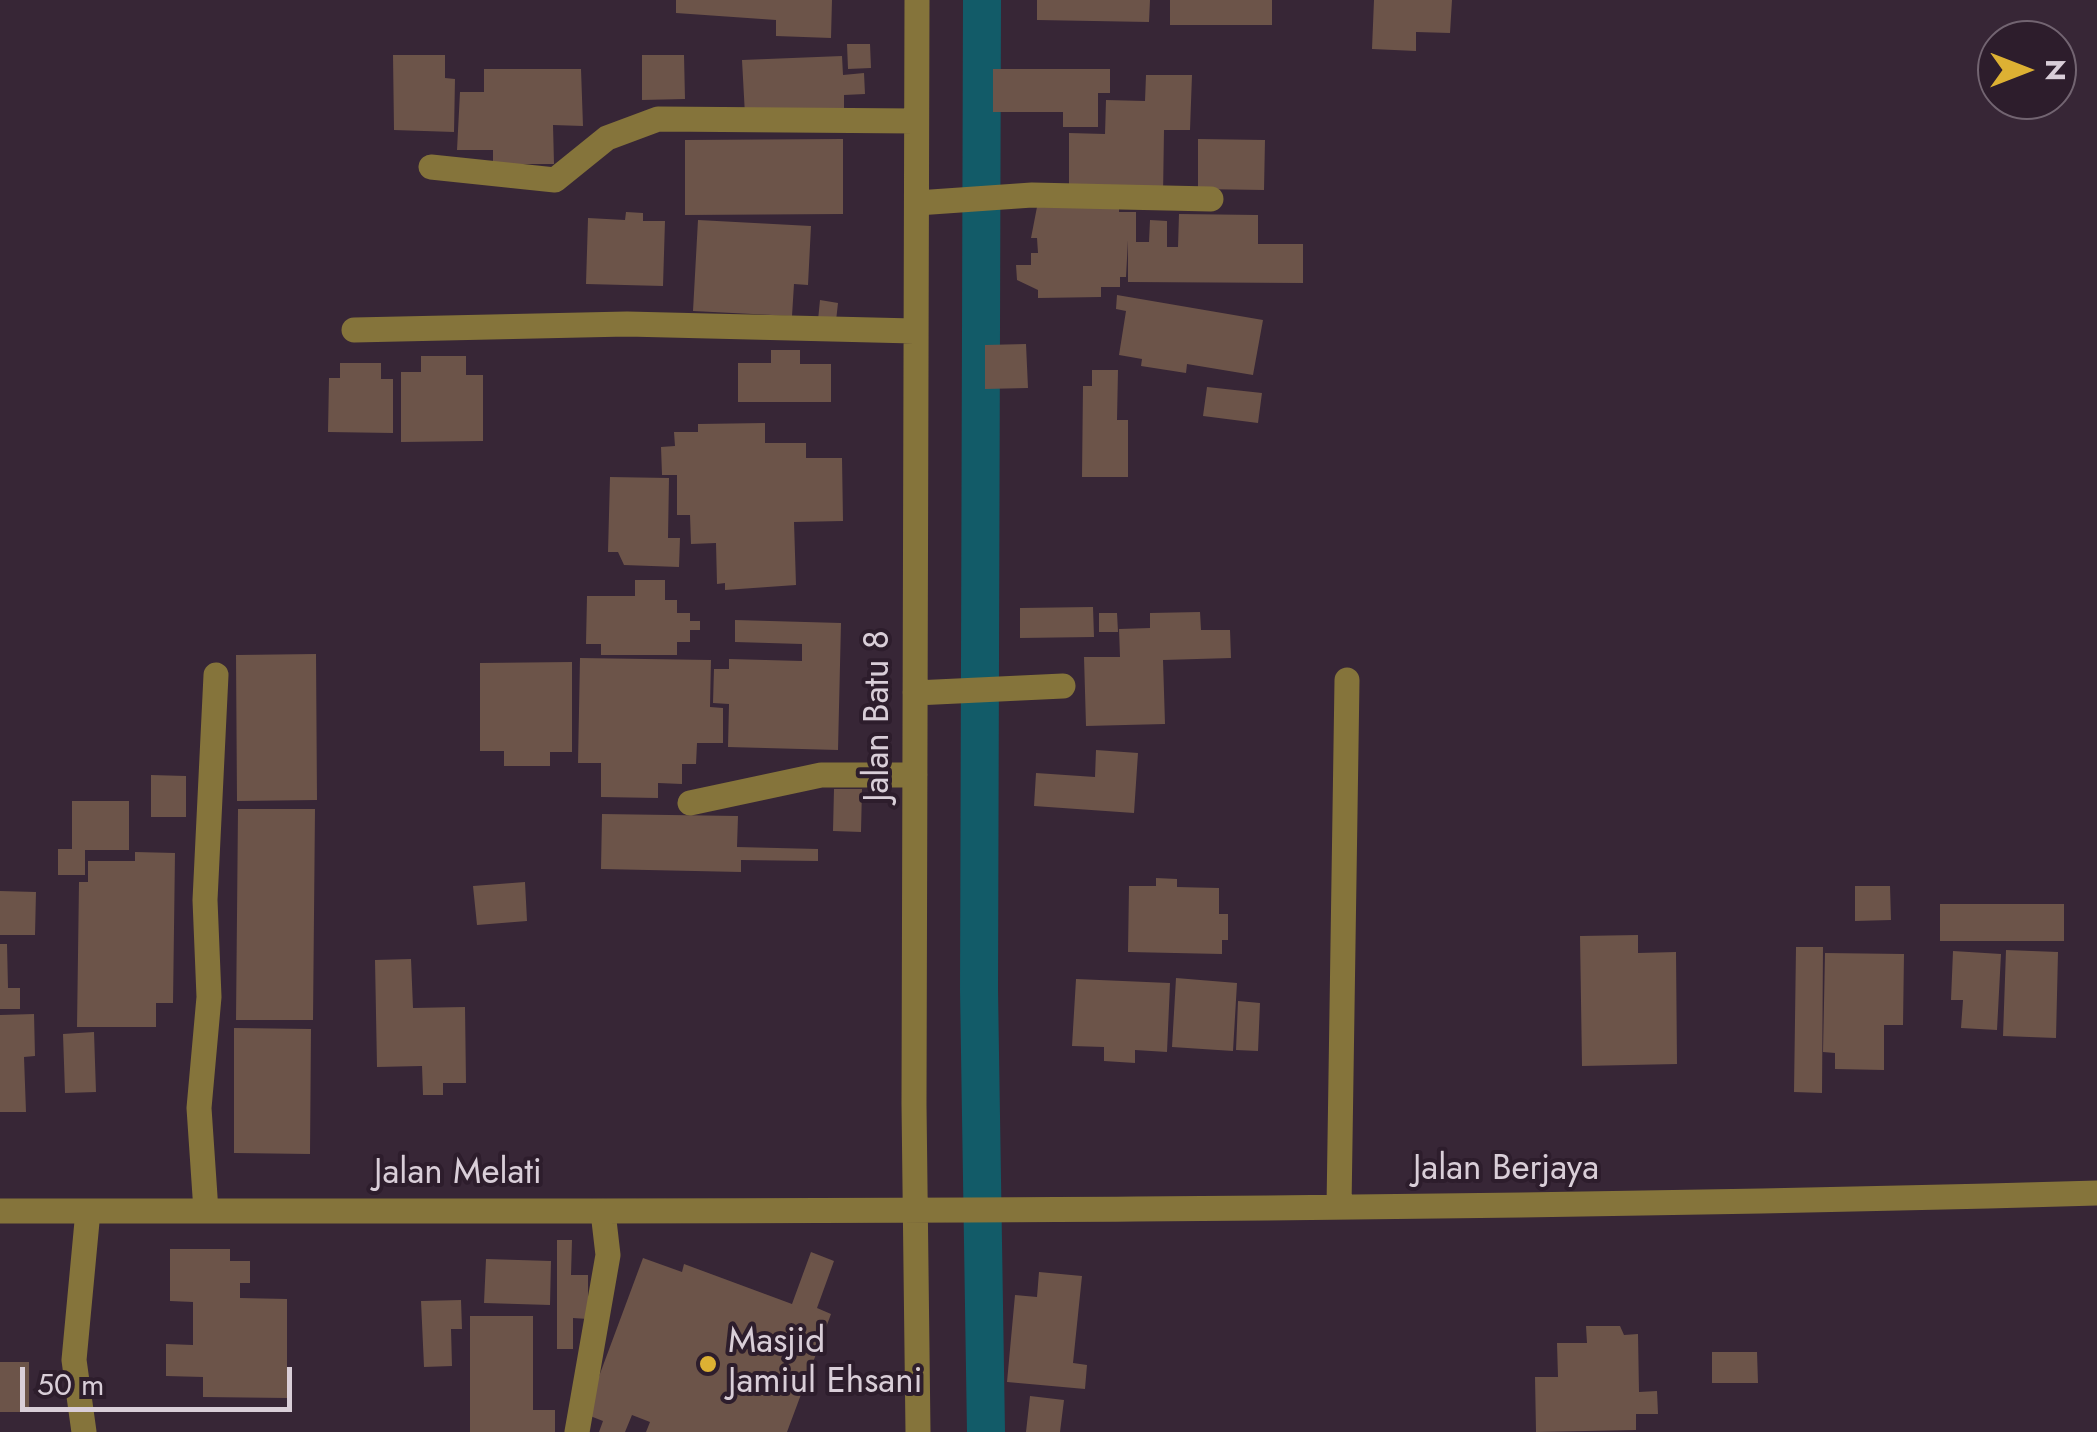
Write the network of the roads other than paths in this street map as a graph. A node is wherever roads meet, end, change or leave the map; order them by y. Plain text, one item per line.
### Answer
1 (916, 0) edge
2 (916, 121) junction
3 (432, 168) dead end
4 (1212, 199) dead end
5 (917, 202) junction
6 (354, 330) dead end
7 (914, 331) junction
8 (216, 675) dead end
9 (1346, 680) dead end
10 (1050, 687) dead end
11 (916, 693) junction
12 (915, 775) junction
13 (690, 802) dead end
14 (2097, 1193) edge
15 (1339, 1207) junction
16 (0, 1210) edge
17 (88, 1210) junction
18 (206, 1210) junction
19 (603, 1212) junction
20 (915, 1212) junction
21 (84, 1432) edge
22 (578, 1432) edge
23 (918, 1432) edge

1 - 2 street, Jalan Batu 8
2 - 3 street
2 - 5 street, Jalan Batu 8
4 - 5 street
5 - 7 street, Jalan Batu 8
6 - 7 street
7 - 11 street, Jalan Batu 8
8 - 18 street
9 - 15 street
10 - 11 street
11 - 12 street, Jalan Batu 8
12 - 13 street
12 - 20 street, Jalan Batu 8
14 - 15 street, Jalan Berjaya
15 - 20 street, Jalan Berjaya
16 - 17 street, Jalan Melati
17 - 18 street, Jalan Melati
17 - 21 street
18 - 19 street, Jalan Melati
19 - 20 street, Jalan Melati
19 - 22 street
20 - 23 street, Jalan Batu 8

